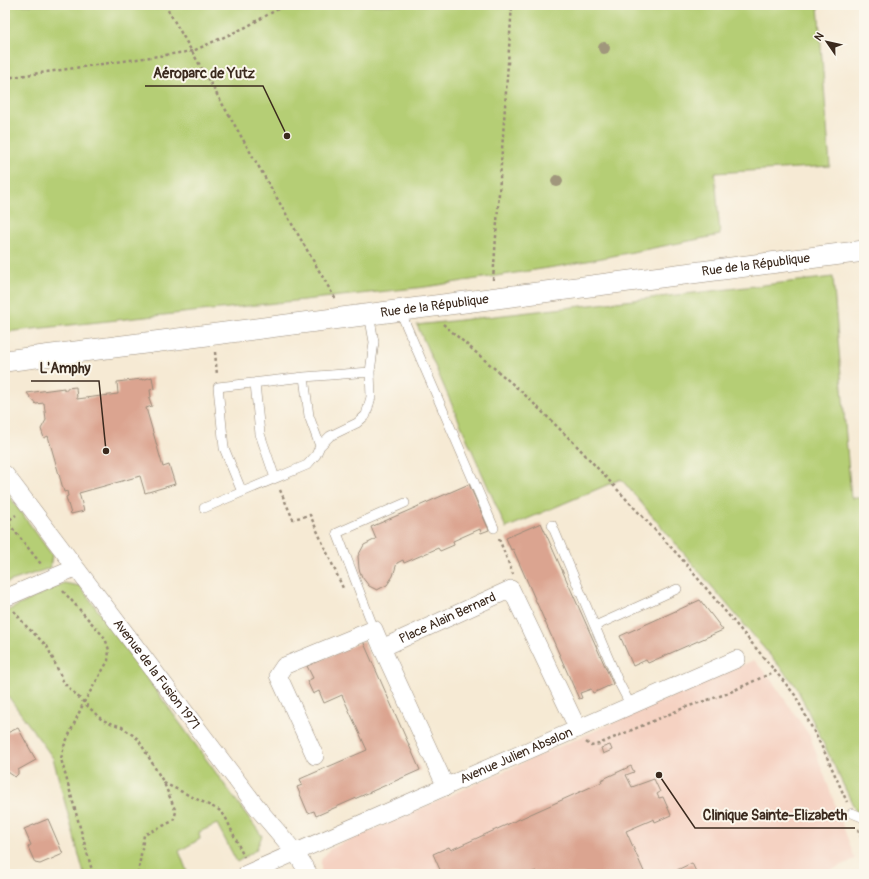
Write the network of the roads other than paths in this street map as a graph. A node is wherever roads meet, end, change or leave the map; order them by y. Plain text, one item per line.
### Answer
1 (864, 251) edge
2 (400, 310) junction
3 (369, 314) junction
4 (5, 361) edge
5 (370, 372) junction
6 (304, 377) junction
7 (255, 383) junction
8 (320, 446) junction
9 (5, 474) edge
10 (275, 478) junction
11 (242, 492) junction
12 (405, 503) dead end
13 (204, 508) dead end
14 (552, 525) dead end
15 (494, 528) road end
16 (75, 568) junction
17 (677, 589) dead end
18 (6, 597) edge
19 (595, 626) junction
20 (374, 629) junction
21 (382, 648) junction
22 (737, 659) dead end
23 (631, 706) junction
24 (578, 729) junction
25 (315, 756) dead end
26 (446, 787) junction
27 (852, 812) road end
28 (864, 818) edge
29 (295, 852) junction
30 (248, 873) edge
31 (309, 874) edge

1 - 2 street, Rue de la République
2 - 3 street, Rue de la République
2 - 15 lane
3 - 4 street, Rue de la République
3 - 5 lane
5 - 6 lane
5 - 8 lane
6 - 7 lane
6 - 8 lane
7 - 10 lane
7 - 11 lane
8 - 10 lane
9 - 16 street, Avenue de la Fusion 1971
10 - 11 lane
11 - 13 lane
12 - 20 lane
14 - 19 lane
16 - 18 street
16 - 29 street, Avenue de la Fusion 1971
17 - 19 lane
19 - 23 lane
20 - 21 street
20 - 25 street
21 - 24 street, Place Alain Bernard
21 - 26 street, Place Alain Bernard
22 - 23 street, Avenue Julien Absalon
23 - 24 street, Avenue Julien Absalon
24 - 26 street, Avenue Julien Absalon
26 - 29 street, Avenue Julien Absalon
27 - 28 lane
29 - 30 street, Avenue Julien Absalon
29 - 31 street, Avenue de la Fusion 1971

